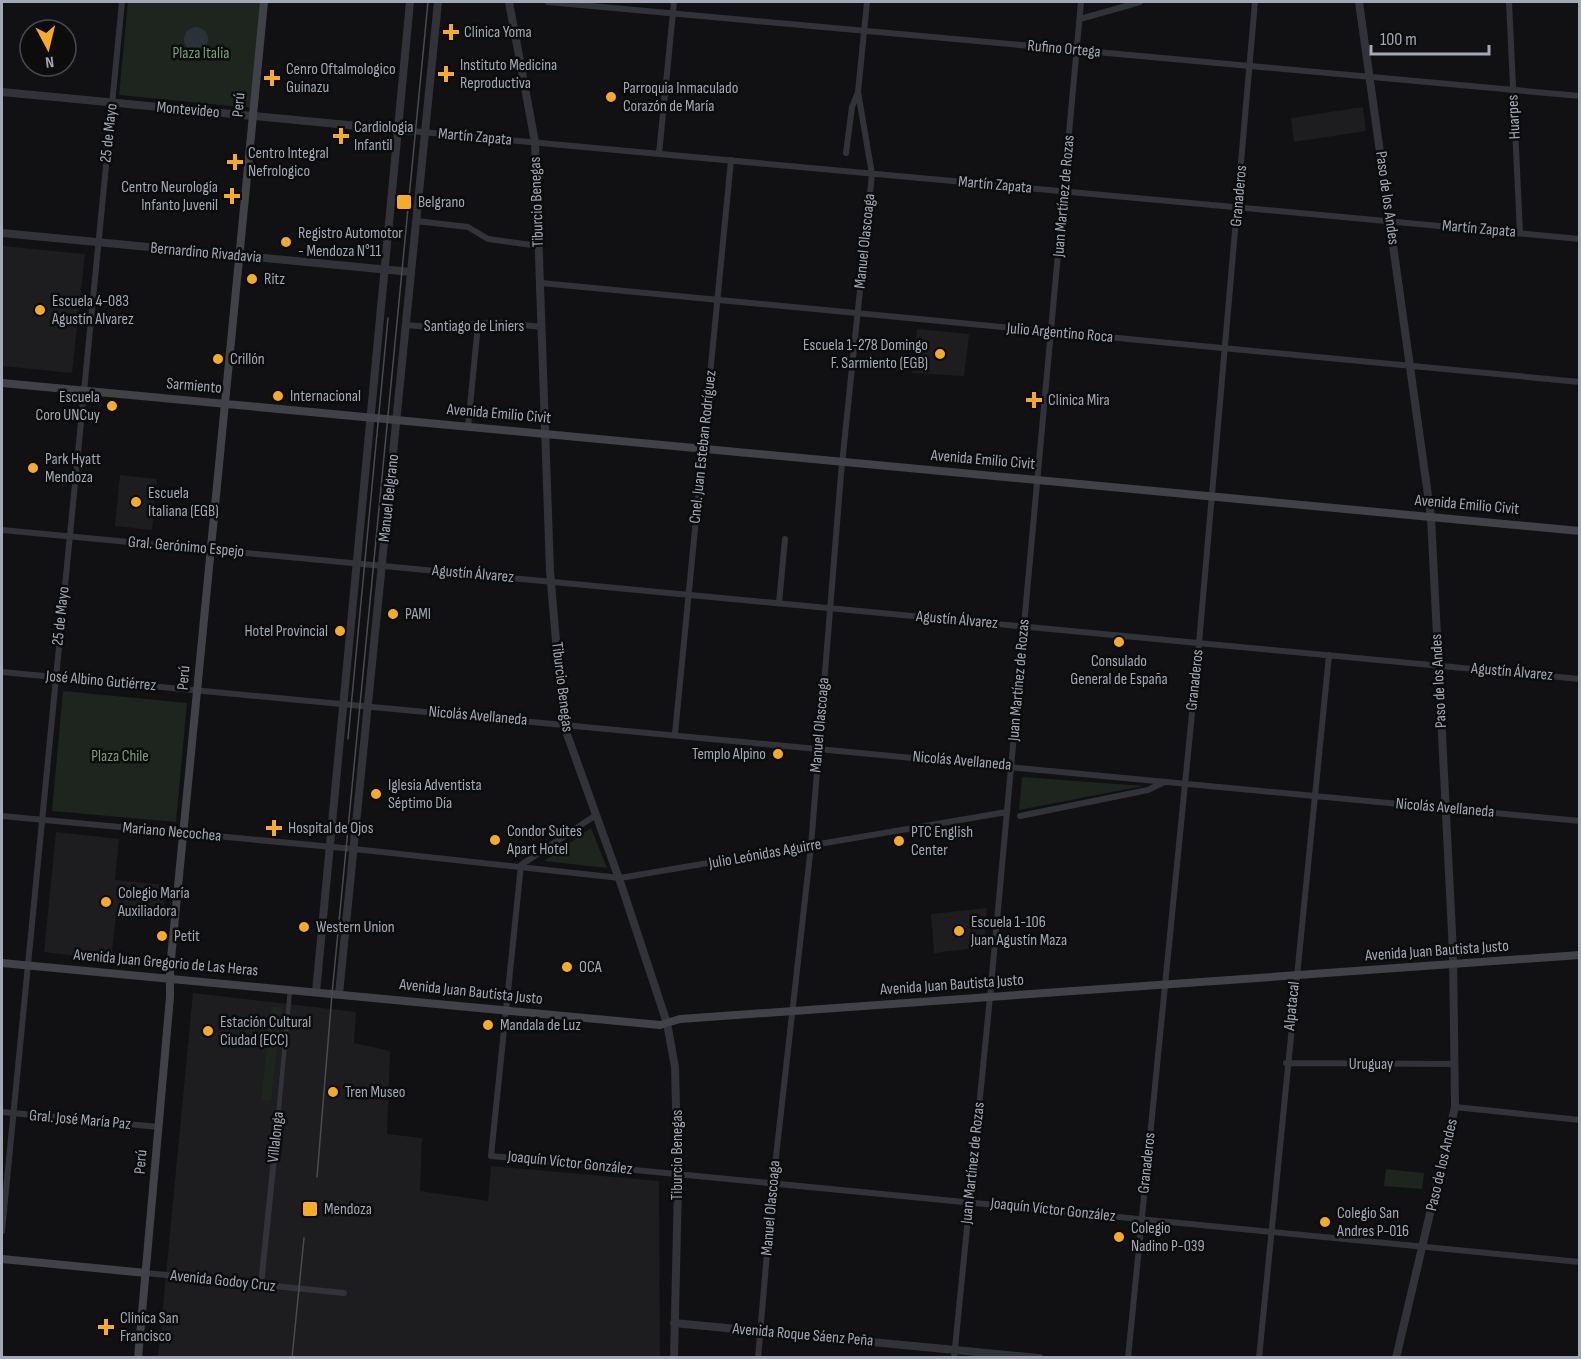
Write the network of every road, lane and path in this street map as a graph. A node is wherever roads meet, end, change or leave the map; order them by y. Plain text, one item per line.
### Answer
1 (122, 2) edge
2 (264, 2) edge
3 (410, 2) edge
4 (438, 2) edge
5 (509, 2) edge
6 (548, 2) edge
7 (674, 2) edge
8 (867, 2) edge
9 (1081, 2) edge
10 (1140, 2) edge
11 (1255, 2) edge
12 (1359, 2) edge
13 (1509, 2) edge
14 (673, 14) junction
15 (1080, 19) junction
16 (864, 31) junction
17 (1076, 50) junction
18 (1249, 66) junction
19 (1369, 77) junction
20 (1513, 90) junction
21 (2, 92) edge
22 (858, 93) junction
23 (1580, 96) edge
24 (112, 102) junction
25 (253, 116) junction
26 (397, 129) junction
27 (411, 131) joint
28 (425, 132) junction
29 (535, 142) junction
30 (846, 153) dead end
31 (658, 154) junction
32 (731, 160) junction
33 (872, 174) junction
34 (1064, 191) junction
35 (1238, 207) junction
36 (416, 220) junction
37 (1391, 221) junction
38 (2, 233) edge
39 (1520, 233) junction
40 (1580, 239) edge
41 (98, 243) junction
42 (539, 246) junction
43 (240, 256) junction
44 (384, 269) junction
45 (411, 272) junction
46 (541, 283) junction
47 (717, 300) junction
48 (858, 313) junction
49 (478, 324) junction
50 (406, 325) junction
51 (542, 327) junction
52 (1052, 332) junction
53 (1226, 348) junction
54 (1411, 367) junction
55 (1580, 382) edge
56 (2, 383) edge
57 (84, 391) junction
58 (226, 404) junction
59 (370, 417) junction
60 (384, 419) joint
61 (396, 420) junction
62 (468, 427) junction
63 (547, 434) junction
64 (703, 449) junction
65 (842, 462) junction
66 (1037, 480) junction
67 (1210, 496) junction
68 (1431, 517) junction
69 (2, 530) edge
70 (1580, 531) edge
71 (69, 536) junction
72 (784, 538) dead end
73 (212, 550) junction
74 (357, 563) junction
75 (370, 565) joint
76 (382, 566) junction
77 (551, 582) junction
78 (689, 595) junction
79 (779, 603) junction
80 (829, 608) junction
81 (1024, 626) junction
82 (1199, 643) junction
83 (1329, 655) junction
84 (1437, 665) junction
85 (2, 672) edge
86 (55, 677) junction
87 (1580, 679) edge
88 (198, 691) junction
89 (344, 704) junction
90 (368, 706) junction
91 (563, 723) junction
92 (675, 734) junction
93 (818, 748) junction
94 (1011, 766) junction
95 (1147, 779) junction
96 (1167, 781) junction
97 (1185, 783) junction
98 (1147, 790) junction
99 (1313, 795) junction
100 (1447, 808) junction
101 (1007, 812) junction
102 (596, 815) junction
103 (2, 816) edge
104 (1020, 816) dead end
105 (41, 819) junction
106 (1580, 821) edge
107 (184, 833) junction
108 (811, 846) junction
109 (330, 847) junction
110 (343, 848) joint
111 (354, 849) junction
112 (521, 868) junction
113 (620, 878) junction
114 (1580, 956) edge
115 (2, 963) edge
116 (1454, 964) junction
117 (26, 965) junction
118 (1296, 976) junction
119 (170, 979) junction
120 (1165, 985) junction
121 (291, 990) junction
122 (316, 992) junction
123 (329, 993) joint
124 (339, 994) junction
125 (990, 997) junction
126 (505, 1010) junction
127 (791, 1011) junction
128 (667, 1023) junction
129 (1286, 1063) junction
130 (1455, 1064) junction
131 (1455, 1107) junction
132 (2, 1112) edge
133 (12, 1113) junction
134 (1580, 1120) edge
135 (159, 1127) junction
136 (276, 1139) joint
137 (679, 1174) junction
138 (773, 1183) junction
139 (969, 1202) junction
140 (1142, 1219) junction
141 (2, 1232) edge
142 (1270, 1232) junction
143 (1423, 1246) junction
144 (2, 1259) edge
145 (1580, 1262) edge
146 (146, 1273) junction
147 (261, 1285) junction
148 (344, 1293) dead end
149 (674, 1323) junction
150 (760, 1331) junction
151 (954, 1353) edge
152 (138, 1358) edge
153 (674, 1358) edge
154 (758, 1358) edge
155 (1039, 1358) edge
156 (1128, 1358) edge
157 (1259, 1358) edge
158 (1396, 1358) edge

1 - 24 street, 25 de Mayo
2 - 25 main road, Perú
3 - 26 street, Manuel Belgrano
4 - 28 street, Manuel Belgrano
5 - 29 street, Tiburcio Benegas
6 - 14 street, Rufino Ortega
7 - 14 street
8 - 16 street, Manuel Olascoaga
9 - 15 street, Juan Martínez de Rozas
10 - 15 street
11 - 18 street, Granaderos
12 - 19 street, Paso de los Andes
13 - 20 street, Huarpes
14 - 16 street, Rufino Ortega
14 - 31 street
15 - 17 street, Juan Martínez de Rozas
16 - 17 street, Rufino Ortega
16 - 22 street, Manuel Olascoaga
17 - 18 street, Rufino Ortega
17 - 34 street, Juan Martínez de Rozas
18 - 19 street, Rufino Ortega
18 - 35 street, Granaderos
19 - 20 street, Rufino Ortega
19 - 37 street, Paso de los Andes
20 - 23 street, Rufino Ortega
20 - 39 street, Huarpes
21 - 24 street, Montevideo
22 - 30 street, Manuel Olascoaga
22 - 33 street, Manuel Olascoaga
24 - 25 street, Montevideo
24 - 41 street, 25 de Mayo
25 - 26 street, Montevideo
25 - 43 main road, Perú
26 - 27 street, Montevideo
26 - 44 street, Manuel Belgrano
27 - 28 street, Martín Zapata
28 - 29 street, Martín Zapata
28 - 36 street, Manuel Belgrano
29 - 31 street, Martín Zapata
29 - 42 street, Tiburcio Benegas
31 - 32 street, Martín Zapata
32 - 33 street, Martín Zapata
32 - 47 street, Cnel. Juan Esteban Rodríguez
33 - 34 street, Martín Zapata
33 - 48 street, Manuel Olascoaga
34 - 35 street, Martín Zapata
34 - 52 street, Juan Martínez de Rozas
35 - 37 street, Martín Zapata
35 - 53 street, Granaderos
36 - 42 street
36 - 45 street, Manuel Belgrano
37 - 39 street, Martín Zapata
37 - 54 street, Paso de los Andes
38 - 41 street, Bernardino Rivadavia
39 - 40 street, Martín Zapata
41 - 43 street, Bernardino Rivadavia
41 - 57 street, 25 de Mayo
42 - 46 street, Tiburcio Benegas
43 - 44 street, Bernardino Rivadavia
43 - 58 main road, Perú
44 - 45 street, Bernardino Rivadavia
44 - 59 street, Manuel Belgrano
45 - 50 street, Manuel Belgrano
46 - 47 street, Julio Argentino Roca
46 - 51 street, Tiburcio Benegas
47 - 48 street, Julio Argentino Roca
47 - 64 street, Cnel. Juan Esteban Rodríguez
48 - 52 street, Julio Argentino Roca
48 - 65 street, Manuel Olascoaga
49 - 50 street, Santiago de Liniers
49 - 51 street, Santiago de Liniers
49 - 62 street
50 - 61 street, Manuel Belgrano
51 - 63 street, Tiburcio Benegas
52 - 53 street, Julio Argentino Roca
52 - 66 street, Juan Martínez de Rozas
53 - 54 street, Julio Argentino Roca
53 - 67 street, Granaderos
54 - 55 street, Julio Argentino Roca
54 - 68 street, Paso de los Andes
56 - 57 main road, Sarmiento
57 - 58 main road, Sarmiento
57 - 71 street, 25 de Mayo
58 - 59 main road, Sarmiento
58 - 73 main road, Perú
59 - 60 main road, Sarmiento
59 - 74 street, Manuel Belgrano
60 - 61 main road, Avenida Emilio Civit
61 - 62 main road, Avenida Emilio Civit
61 - 76 street, Manuel Belgrano
62 - 63 main road, Avenida Emilio Civit
63 - 64 main road, Avenida Emilio Civit
63 - 77 street, Tiburcio Benegas
64 - 65 main road, Avenida Emilio Civit
64 - 78 street, Cnel. Juan Esteban Rodríguez
65 - 66 main road, Avenida Emilio Civit
65 - 80 street, Manuel Olascoaga
66 - 67 main road, Avenida Emilio Civit
66 - 81 street, Juan Martínez de Rozas
67 - 68 main road, Avenida Emilio Civit
67 - 82 street, Granaderos
68 - 70 main road, Avenida Emilio Civit
68 - 84 street, Paso de los Andes
69 - 71 street, Gral. Gerónimo Espejo
71 - 73 street, Gral. Gerónimo Espejo
71 - 86 street, 25 de Mayo
72 - 79 street
73 - 74 street, Gral. Gerónimo Espejo
73 - 88 main road, Perú
74 - 75 street, Gral. Gerónimo Espejo
74 - 89 street, Manuel Belgrano
75 - 76 street, Agustín Álvarez
76 - 77 street, Agustín Álvarez
76 - 90 street, Manuel Belgrano
77 - 78 street, Agustín Álvarez
77 - 91 street, Tiburcio Benegas
78 - 79 street, Agustín Álvarez
78 - 92 street, Cnel. Juan Esteban Rodríguez
79 - 80 street, Agustín Álvarez
80 - 81 street, Agustín Álvarez
80 - 93 street, Manuel Olascoaga
81 - 82 street, Agustín Álvarez
81 - 94 street, Juan Martínez de Rozas
82 - 83 street, Agustín Álvarez
82 - 97 street, Granaderos
83 - 84 street, Agustín Álvarez
83 - 99 street, Alpatacal
84 - 87 street, Agustín Álvarez
84 - 100 street, Paso de los Andes
85 - 86 street, José Albino Gutiérrez
86 - 88 street, José Albino Gutiérrez
86 - 105 street, 25 de Mayo
88 - 89 street, José Albino Gutiérrez
88 - 107 main road, Perú
89 - 90 street, Nicolás Avellaneda
89 - 109 street, Manuel Belgrano
90 - 91 street, Nicolás Avellaneda
90 - 111 street, Manuel Belgrano
91 - 92 street, Nicolás Avellaneda
91 - 102 street, Tiburcio Benegas
92 - 93 street, Nicolás Avellaneda
93 - 94 street, Nicolás Avellaneda
93 - 108 street, Manuel Olascoaga
94 - 95 street, Nicolás Avellaneda
94 - 101 street, Juan Martínez de Rozas
95 - 96 street, Nicolás Avellaneda
95 - 98 street
96 - 97 street, Nicolás Avellaneda
96 - 98 street
97 - 99 street, Nicolás Avellaneda
97 - 120 street, Granaderos
98 - 104 street
99 - 100 street, Nicolás Avellaneda
99 - 118 street, Alpatacal
100 - 106 street, Nicolás Avellaneda
100 - 116 street, Paso de los Andes
101 - 108 street, Julio Leónidas Aguirre
101 - 125 street, Juan Martínez de Rozas
102 - 112 street
102 - 113 street, Tiburcio Benegas
103 - 105 street, Mariano Necochea
105 - 107 street, Mariano Necochea
105 - 117 street, 25 de Mayo
107 - 109 street, Mariano Necochea
107 - 119 main road, Perú
108 - 113 street, Julio Leónidas Aguirre
108 - 127 street, Manuel Olascoaga
109 - 110 street, Mariano Necochea
109 - 122 street, Manuel Belgrano
110 - 111 street, Julio Leónidas Aguirre
111 - 112 street, Julio Leónidas Aguirre
111 - 124 street, Manuel Belgrano
112 - 113 street, Julio Leónidas Aguirre
112 - 126 street
113 - 128 street, Tiburcio Benegas
114 - 116 main road, Avenida Juan Bautista Justo
115 - 117 main road, Avenida Juan Gregorio de Las Heras
116 - 118 main road, Avenida Juan Bautista Justo
116 - 130 street, Paso de los Andes
117 - 119 main road, Avenida Juan Gregorio de Las Heras
117 - 133 street, 25 de Mayo
118 - 120 main road, Avenida Juan Bautista Justo
118 - 129 street, Alpatacal
119 - 121 main road, Avenida Juan Gregorio de Las Heras
119 - 135 main road, Perú
120 - 125 main road, Avenida Juan Bautista Justo
120 - 140 street, Granaderos
121 - 122 main road, Avenida Juan Gregorio de Las Heras
121 - 136 street, Villalonga
122 - 123 main road, Avenida Juan Gregorio de Las Heras
123 - 124 main road, Avenida Juan Bautista Justo
124 - 126 main road, Avenida Juan Bautista Justo
125 - 127 main road, Avenida Juan Bautista Justo
125 - 139 street, Juan Martínez de Rozas
126 - 128 main road, Avenida Juan Bautista Justo
126 - 137 street, Joaquín Víctor González
127 - 128 main road, Avenida Juan Bautista Justo
127 - 138 street, Manuel Olascoaga
128 - 137 street, Tiburcio Benegas
129 - 130 street, Uruguay
129 - 142 street, Alpatacal
130 - 131 street, Paso de los Andes
131 - 134 street
131 - 143 street, Paso de los Andes
132 - 133 street, Gral. José María Paz
133 - 135 street, Gral. José María Paz
133 - 141 street, 25 de Mayo
135 - 146 main road, Perú
136 - 147 street, Villalonga
137 - 138 street, Joaquín Víctor González
137 - 149 street, Tiburcio Benegas
138 - 139 street, Joaquín Víctor González
138 - 150 street, Manuel Olascoaga
139 - 140 street, Joaquín Víctor González
139 - 151 street, Juan Martínez de Rozas
140 - 142 street, Joaquín Víctor González
140 - 156 street, Granaderos
142 - 143 street, Joaquín Víctor González
142 - 157 street, Alpatacal
143 - 145 street, Joaquín Víctor González
143 - 158 street, Paso de los Andes
144 - 146 main road
146 - 147 street, Avenida Godoy Cruz
146 - 152 main road, Perú
147 - 148 street, Avenida Godoy Cruz
149 - 150 street, Avenida Roque Sáenz Peña
149 - 153 street, Tiburcio Benegas
150 - 151 street, Avenida Roque Sáenz Peña
150 - 154 street, Manuel Olascoaga
151 - 155 street, Avenida Roque Sáenz Peña

